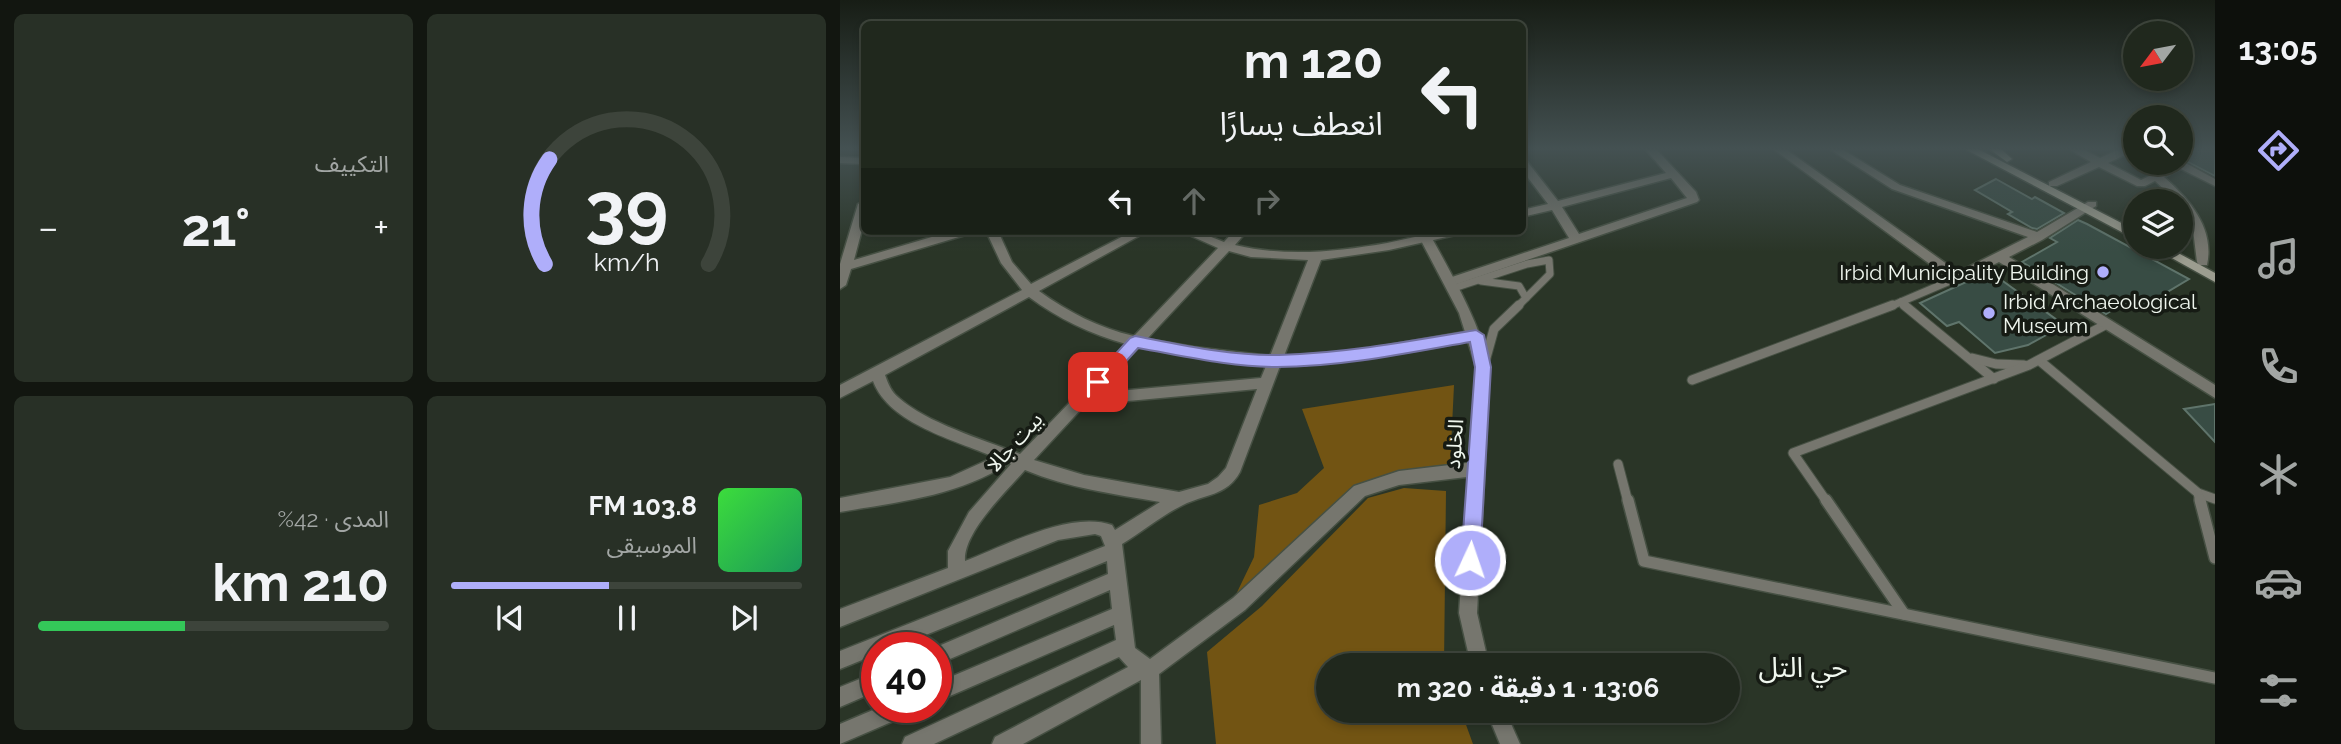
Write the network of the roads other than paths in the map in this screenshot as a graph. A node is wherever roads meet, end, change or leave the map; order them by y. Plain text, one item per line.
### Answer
1 (1532, 183) edge
2 (1641, 183) edge
3 (1682, 183) edge
4 (1825, 183) edge
5 (1889, 183) edge
6 (2040, 183) edge
7 (2163, 183) edge
8 (2053, 184) edge
9 (1555, 205) junction
10 (2088, 206) junction
11 (861, 213) edge
12 (1526, 213) edge
13 (2123, 221) edge
14 (2123, 228) edge
15 (951, 235) edge
16 (994, 235) edge
17 (1135, 235) edge
18 (1196, 235) edge
19 (1237, 235) edge
20 (1424, 235) edge
21 (2038, 237) junction
22 (1575, 238) junction
23 (1226, 247) junction
24 (1316, 256) junction
25 (2001, 257) junction
26 (2193, 257) edge
27 (2180, 259) edge
28 (2203, 262) junction
29 (843, 267) edge
30 (2215, 268) edge
31 (1956, 278) junction
32 (2215, 278) edge
33 (1476, 280) junction
34 (840, 285) edge
35 (1452, 285) junction
36 (1031, 292) junction
37 (1526, 298) junction
38 (1901, 302) junction
39 (2107, 324) junction
40 (1493, 329) junction
41 (1476, 335) junction
42 (1135, 342) junction
43 (1967, 357) junction
44 (1277, 361) junction
45 (2040, 361) junction
46 (2029, 365) junction
47 (1483, 367) junction
48 (877, 373) junction
49 (1994, 379) junction
50 (1692, 380) dead end
51 (1268, 383) junction
52 (840, 392) edge
53 (2215, 392) edge
54 (1082, 400) junction
55 (1015, 458) junction
56 (1618, 464) dead end
57 (1475, 469) junction
58 (2198, 493) junction
59 (1179, 499) junction
60 (2215, 499) edge
61 (840, 505) edge
62 (1114, 545) junction
63 (2215, 558) edge
64 (957, 572) junction
65 (1118, 578) junction
66 (1120, 614) junction
67 (1904, 614) junction
68 (840, 618) edge
69 (1125, 645) junction
70 (952, 649) edge
71 (1477, 653) edge
72 (840, 660) edge
73 (1147, 669) junction
74 (2215, 678) edge
75 (952, 686) edge
76 (861, 688) edge
77 (840, 697) edge
78 (866, 723) edge
79 (1501, 723) edge
80 (840, 734) edge
81 (912, 744) edge
82 (1002, 744) edge
83 (1151, 744) edge
84 (1510, 744) edge

1 - 9 street
2 - 9 street
3 - 22 street
4 - 31 street
5 - 21 street
6 - 10 main road
7 - 28 street
8 - 10 main road
9 - 12 street
9 - 22 street
10 - 13 main road
10 - 14 main road
10 - 21 street
11 - 29 street
15 - 29 street
16 - 36 street
17 - 36 street
18 - 23 street
19 - 23 street, بيت جالا
20 - 24 street
20 - 35 street, الخلود
21 - 25 street
22 - 35 street
23 - 24 street
23 - 42 street, بيت جالا
24 - 44 street
25 - 31 street
25 - 39 street
26 - 28 main road
27 - 32 main road
28 - 30 main road
29 - 34 street
31 - 38 lane
33 - 35 lane
33 - 37 lane
33 - 37 lane
35 - 41 street, الخلود
36 - 42 street
36 - 48 street
37 - 40 lane
38 - 43 lane
38 - 50 lane
39 - 45 lane
39 - 53 street
40 - 41 lane
40 - 47 lane
41 - 44 street
41 - 47 street, الخلود
42 - 44 street
42 - 54 street, بيت جالا
43 - 46 lane
43 - 49 lane
44 - 51 street
45 - 46 lane
45 - 58 lane
46 - 49 lane
47 - 57 street, الخلود
48 - 52 street
48 - 55 street
49 - 67 lane
51 - 54 street
51 - 59 street
54 - 55 street, بيت جالا
55 - 59 street
55 - 61 street
55 - 64 street, بيت جالا
56 - 67 lane
57 - 71 street, الخلود
57 - 73 street
58 - 60 lane
58 - 63 lane
59 - 62 street
62 - 64 street
62 - 65 street
62 - 72 street
64 - 68 street
65 - 66 street
65 - 70 street
66 - 69 street
66 - 75 street
67 - 74 lane
69 - 73 street
69 - 81 street
73 - 82 street
73 - 83 street
76 - 77 street
78 - 80 street
79 - 84 street

